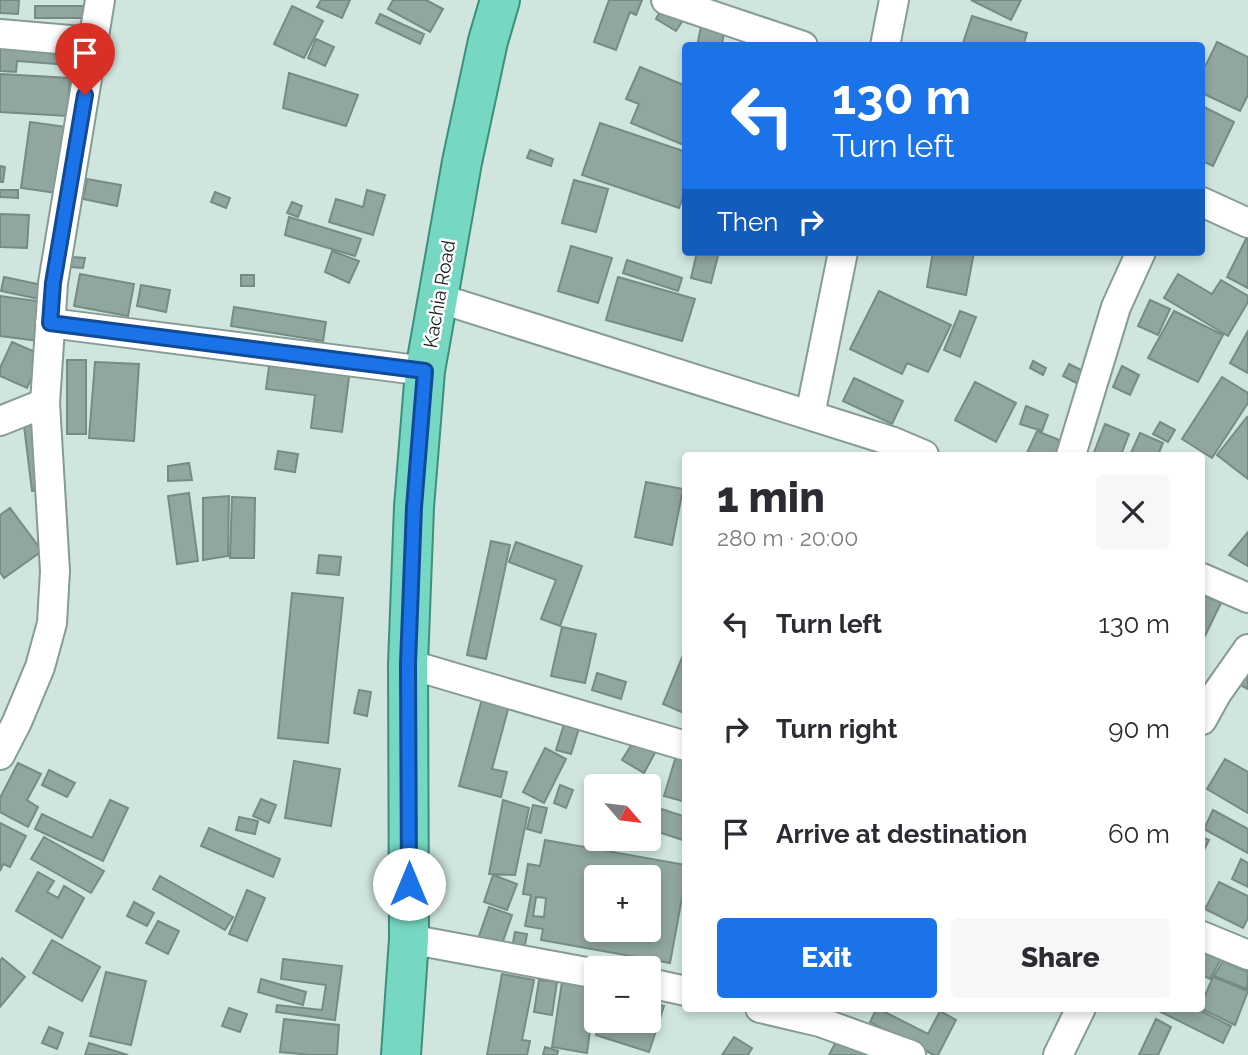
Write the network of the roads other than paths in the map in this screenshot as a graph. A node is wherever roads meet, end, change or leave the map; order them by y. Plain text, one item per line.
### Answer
1 (100, 0) edge
2 (500, 0) edge
3 (666, 0) edge
4 (894, 0) edge
5 (0, 34) edge
6 (93, 42) junction
7 (791, 42) edge
8 (886, 42) edge
9 (1205, 203) edge
10 (1248, 223) edge
11 (843, 256) edge
12 (1139, 256) edge
13 (438, 298) junction
14 (50, 323) junction
15 (425, 371) junction
16 (45, 403) junction
17 (810, 415) junction
18 (0, 421) edge
19 (917, 452) edge
20 (1072, 452) edge
21 (1205, 579) edge
22 (1248, 598) edge
23 (1248, 649) edge
24 (408, 664) junction
25 (1205, 715) edge
26 (682, 745) edge
27 (0, 755) edge
28 (1205, 937) edge
29 (409, 939) junction
30 (1248, 955) edge
31 (584, 972) edge
32 (661, 986) edge
33 (682, 990) edge
34 (777, 1012) edge
35 (1079, 1012) edge
36 (401, 1055) edge
37 (911, 1055) edge
38 (1058, 1055) edge

1 - 6 street
2 - 13 highway, Kachia Road
3 - 7 street
4 - 8 street
5 - 6 street
6 - 14 street
9 - 10 street
11 - 17 street
12 - 20 street
13 - 15 highway, Kachia Road
13 - 17 street
14 - 15 street
14 - 16 street
15 - 24 highway, Kachia Road
16 - 18 street
16 - 27 street
17 - 19 street
21 - 22 street
23 - 25 street
24 - 26 street
24 - 29 highway, Kachia Road
28 - 30 street
29 - 31 street
29 - 36 highway, Kachia Road
32 - 33 street
34 - 37 street
35 - 38 street

